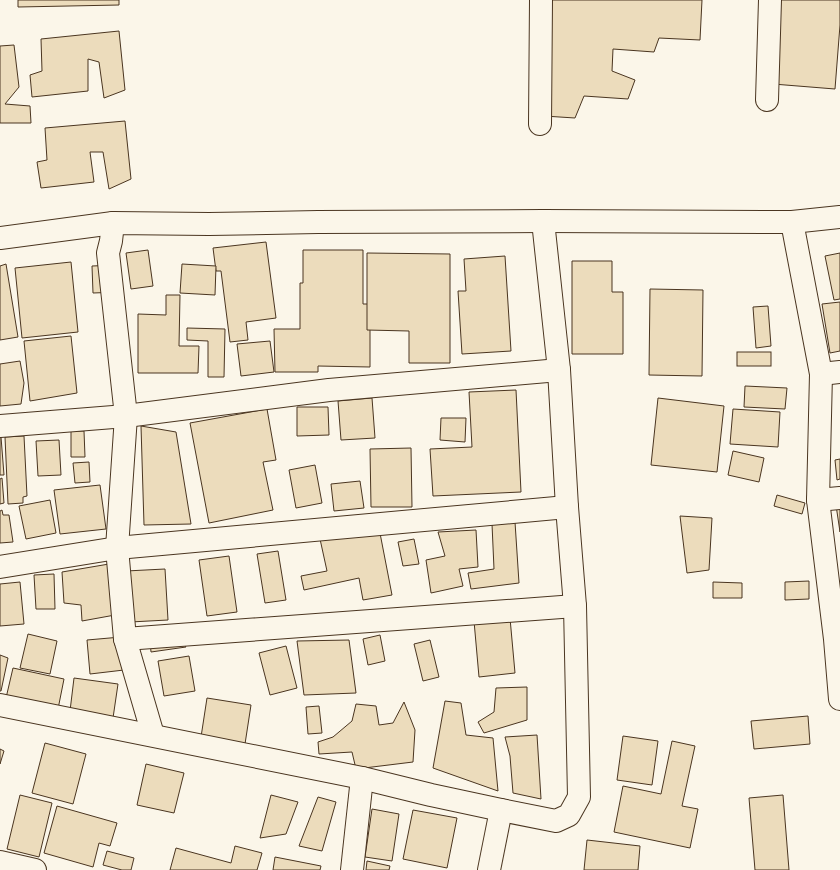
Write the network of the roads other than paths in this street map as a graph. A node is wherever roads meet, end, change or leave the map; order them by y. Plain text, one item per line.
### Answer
1 (541, 0) edge
2 (770, 0) edge
3 (767, 100) dead end
4 (540, 124) dead end
5 (840, 217) edge
6 (543, 221) junction
7 (792, 222) junction
8 (113, 223) junction
9 (0, 238) edge
10 (559, 370) junction
11 (830, 373) edge
12 (126, 416) junction
13 (0, 426) edge
14 (840, 498) edge
15 (818, 500) junction
16 (567, 507) junction
17 (117, 548) junction
18 (0, 567) edge
19 (575, 606) junction
20 (125, 639) junction
21 (838, 639) edge
22 (840, 699) edge
23 (0, 705) edge
24 (153, 735) junction
25 (362, 778) junction
26 (501, 810) junction
27 (0, 862) edge
28 (34, 870) edge
29 (352, 870) edge
30 (490, 870) edge

1 - 4 street
2 - 3 street
5 - 7 street
6 - 7 street
6 - 8 street
6 - 10 street
7 - 11 street
8 - 9 street
8 - 12 street
10 - 12 street
10 - 16 street
11 - 15 street
12 - 13 street
12 - 17 street
14 - 15 street
15 - 21 street
16 - 17 street
16 - 19 street
17 - 18 street
17 - 20 street
19 - 20 street
19 - 26 street
20 - 24 street
21 - 22 street
23 - 24 street
24 - 25 street
25 - 26 street
25 - 29 street
26 - 30 street
27 - 28 street

